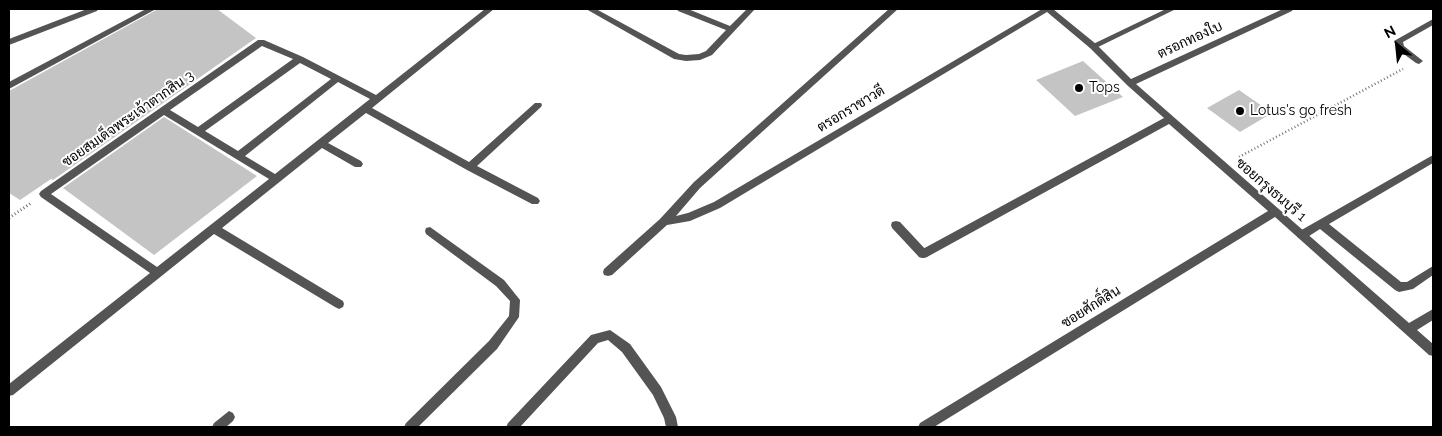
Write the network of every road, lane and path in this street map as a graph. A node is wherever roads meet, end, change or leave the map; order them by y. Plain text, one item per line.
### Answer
1 (94, 9) edge
2 (152, 9) edge
3 (490, 9) edge
4 (590, 9) edge
5 (681, 9) edge
6 (751, 9) edge
7 (894, 9) edge
8 (1047, 9) edge
9 (1172, 9) edge
10 (1289, 9) edge
11 (1433, 22) edge
12 (731, 29) junction
13 (9, 42) edge
14 (1094, 46) junction
15 (300, 59) junction
16 (1419, 61) joint
17 (336, 79) junction
18 (1130, 83) junction
19 (9, 86) edge
20 (377, 99) junction
21 (538, 105) dead end
22 (365, 108) junction
23 (165, 111) junction
24 (1170, 119) junction
25 (198, 132) junction
26 (321, 143) junction
27 (238, 156) junction
28 (1433, 159) edge
29 (358, 164) dead end
30 (1223, 166) junction
31 (470, 167) junction
32 (276, 179) junction
33 (44, 194) junction
34 (536, 201) dead end
35 (1275, 212) junction
36 (9, 218) edge
37 (664, 222) junction
38 (1321, 224) junction
39 (896, 225) dead end
40 (215, 229) junction
41 (430, 231) dead end
42 (1302, 235) junction
43 (1433, 270) edge
44 (608, 272) dead end
45 (158, 273) junction
46 (339, 304) dead end
47 (1433, 314) edge
48 (1409, 329) junction
49 (1433, 351) edge
50 (9, 392) edge
51 (229, 417) dead end
52 (218, 427) edge
53 (410, 427) edge
54 (512, 427) edge
55 (672, 427) edge
56 (924, 427) edge

1 - 13 street
2 - 19 street
3 - 20 street
4 - 12 street
5 - 12 street
6 - 12 street
7 - 37 street
8 - 14 street, ซอยกรุงธนบุรี 1
8 - 37 street, ตรอกราชาวดี
9 - 14 street
10 - 18 street, ตรอกทองใบ
11 - 16 street
14 - 18 street, ซอยกรุงธนบุรี 1
15 - 17 street
15 - 23 street, ซอยสมเด็จพระเจ้าตากสิน 3
15 - 25 street
16 - 30 path
17 - 20 street
17 - 27 street
18 - 24 street, ซอยกรุงธนบุรี 1
20 - 22 street
21 - 31 street
22 - 26 street
22 - 31 street
23 - 25 street
23 - 33 street, ซอยสมเด็จพระเจ้าตากสิน 3
24 - 30 street, ซอยกรุงธนบุรี 1
24 - 39 street
25 - 27 street
26 - 29 street
26 - 32 street
27 - 32 street
28 - 38 street
30 - 35 street, ซอยกรุงธนบุรี 1
31 - 34 street
32 - 40 street
33 - 36 path
33 - 45 street
35 - 42 street, ซอยกรุงธนบุรี 1
35 - 56 street, ซอยศักดิ์สิน
37 - 44 street
38 - 42 street
38 - 43 street
40 - 45 street
40 - 46 street
41 - 53 street
42 - 48 street, ซอยกรุงธนบุรี 1
45 - 50 street
47 - 48 street
48 - 49 street, ซอยกรุงธนบุรี 1
51 - 52 street
54 - 55 street

